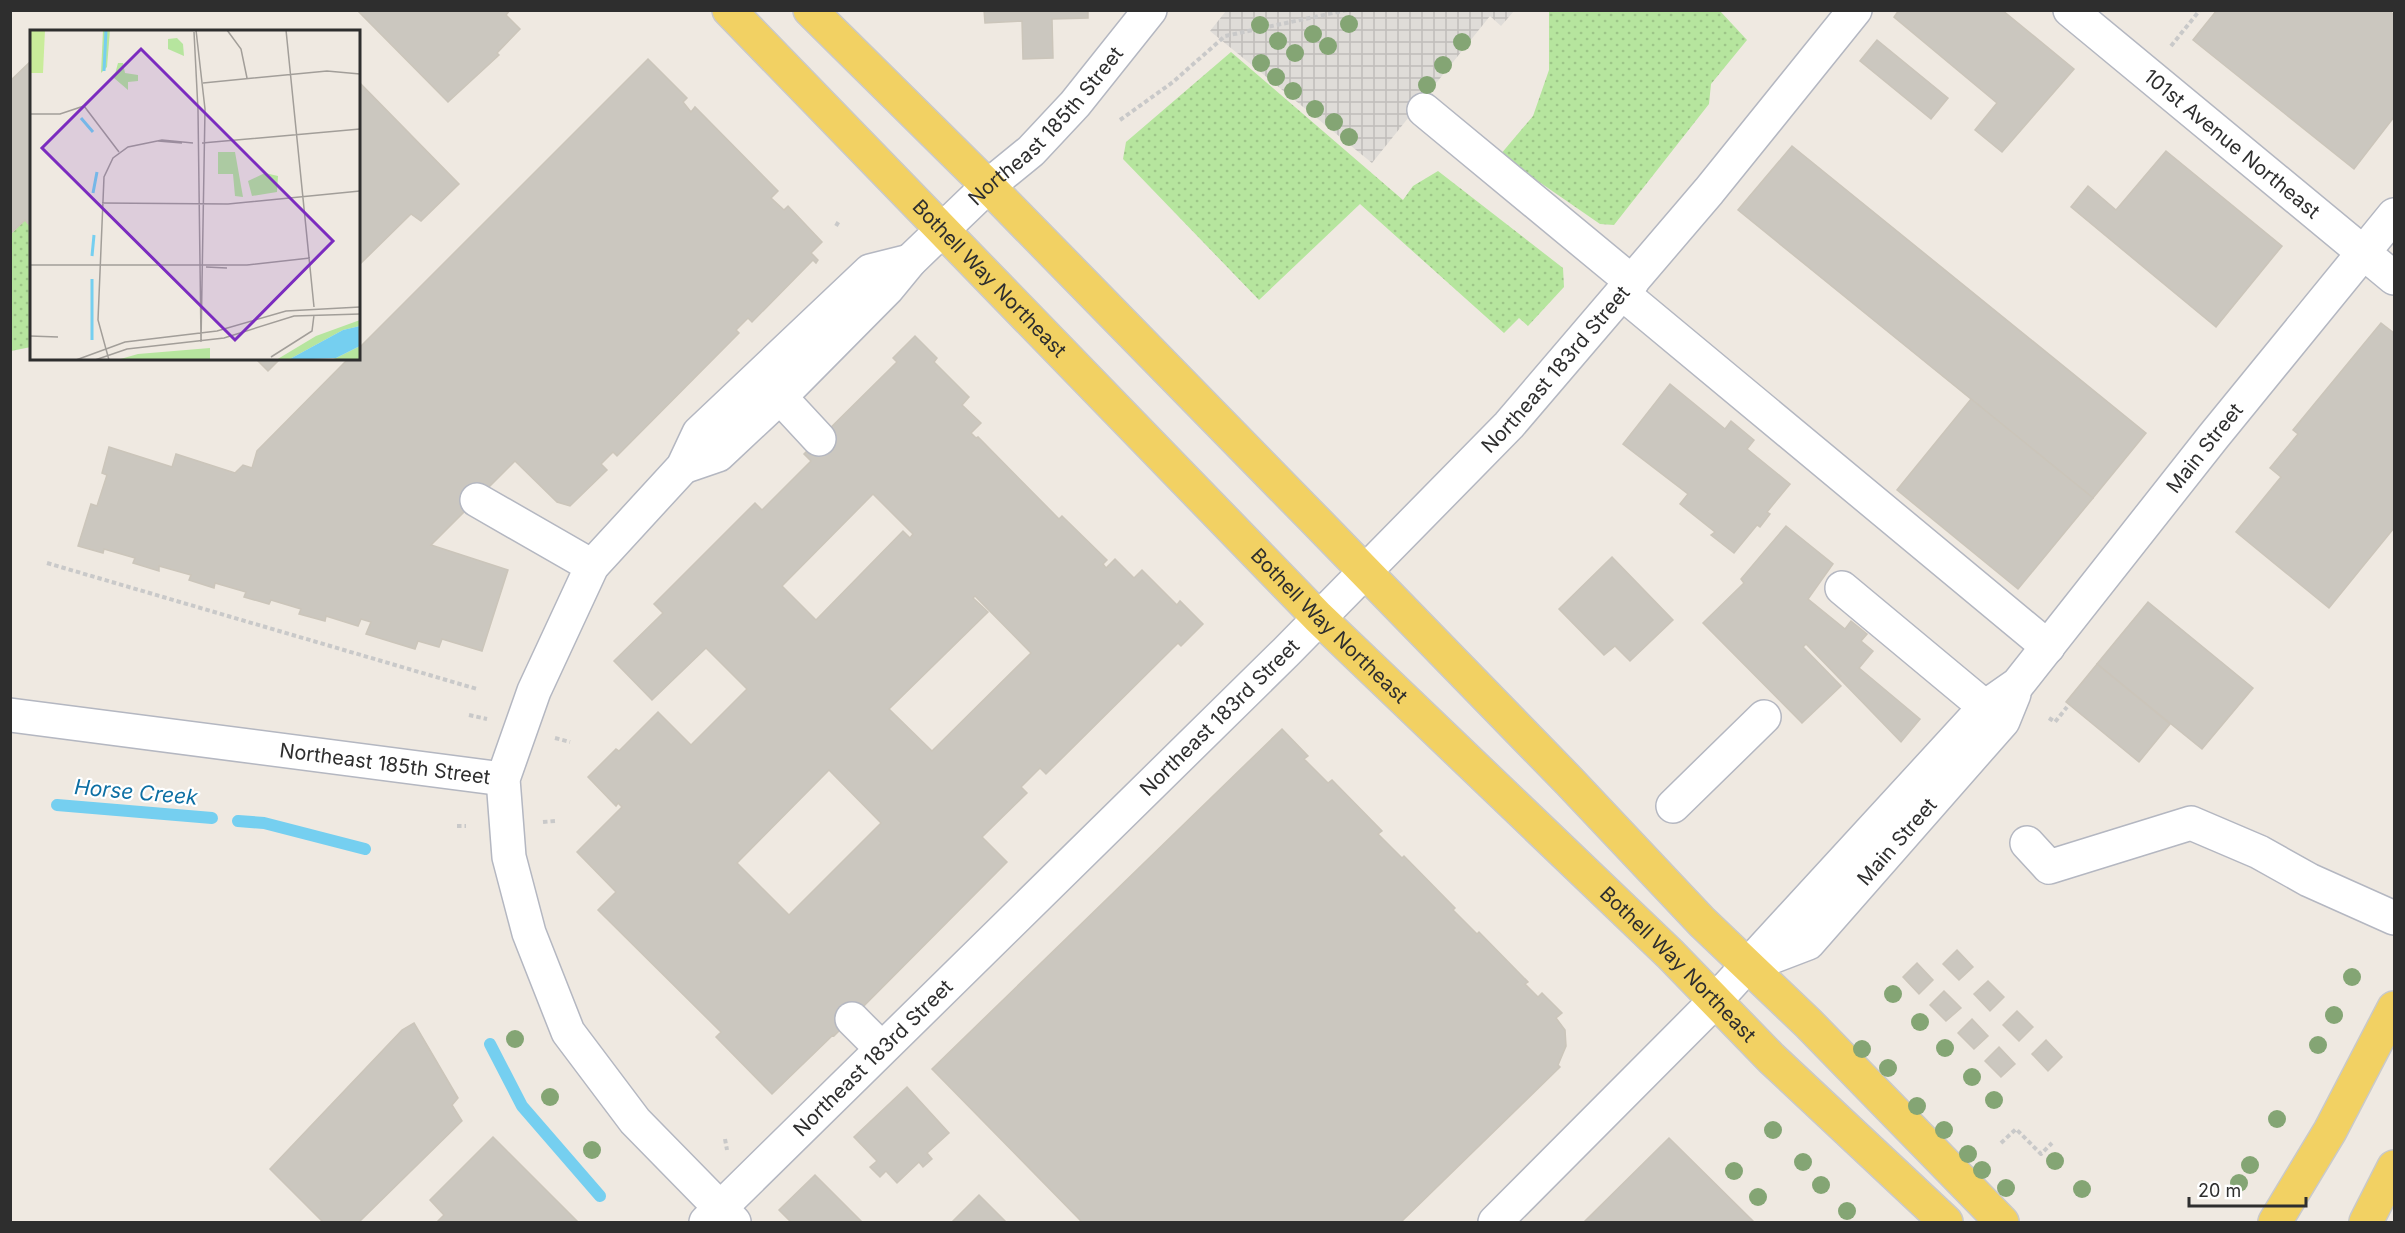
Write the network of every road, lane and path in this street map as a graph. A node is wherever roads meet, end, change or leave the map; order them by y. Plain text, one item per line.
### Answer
1 (729, 10) edge
2 (810, 10) edge
3 (1150, 10) edge
4 (1347, 10) edge
5 (1856, 10) edge
6 (2070, 10) edge
7 (2200, 10) edge
8 (2171, 46) dead end
9 (1424, 110) dead end
10 (1120, 120) dead end
11 (987, 186) junction
12 (2394, 215) edge
13 (839, 221) dead end
14 (836, 226) dead end
15 (944, 230) junction
16 (2363, 252) junction
17 (910, 261) junction
18 (2394, 278) edge
19 (1627, 288) junction
20 (780, 397) junction
21 (819, 439) dead end
22 (683, 467) junction
23 (477, 500) dead end
24 (47, 563) dead end
25 (592, 566) junction
26 (1365, 572) junction
27 (1842, 588) dead end
28 (1318, 617) junction
29 (2048, 647) junction
30 (2018, 684) junction
31 (477, 689) dead end
32 (1985, 707) junction
33 (2067, 707) dead end
34 (10, 715) edge
35 (469, 715) dead end
36 (1764, 717) dead end
37 (2049, 717) dead end
38 (488, 719) dead end
39 (551, 737) dead end
40 (570, 742) dead end
41 (503, 779) junction
42 (1673, 807) dead end
43 (555, 821) dead end
44 (542, 822) dead end
45 (457, 826) dead end
46 (466, 826) dead end
47 (2027, 843) dead end
48 (2394, 918) edge
49 (1748, 966) junction
50 (1715, 1001) junction
51 (2394, 1008) edge
52 (852, 1018) dead end
53 (881, 1048) junction
54 (2001, 1143) dead end
55 (2052, 1143) dead end
56 (2394, 1167) edge
57 (720, 1218) edge
58 (1495, 1222) edge
59 (1946, 1222) edge
60 (2002, 1222) edge
61 (2275, 1222) edge
62 (2366, 1222) edge

1 - 15 main road, Bothell Way Northeast
2 - 11 main road
3 - 11 street, Northeast 185th Street
4 - 10 path
5 - 19 street, Northeast 183rd Street
6 - 16 street, 101st Avenue Northeast
7 - 8 path
9 - 19 street
11 - 15 street, Northeast 185th Street
11 - 26 main road
12 - 16 street, Main Street
13 - 14 path
15 - 17 street, Northeast 185th Street
15 - 28 main road, Bothell Way Northeast
16 - 18 street, 101st Avenue Northeast
16 - 29 street, Main Street
17 - 20 street, Northeast 185th Street
17 - 22 street, Northeast 185th Street
19 - 26 street, Northeast 183rd Street
19 - 29 street
20 - 21 street
20 - 22 street, Northeast 185th Street
22 - 25 street, Northeast 185th Street
23 - 25 street
24 - 31 path
25 - 41 street, Northeast 185th Street
26 - 28 street, Northeast 183rd Street
26 - 49 main road
27 - 32 street
28 - 50 main road, Bothell Way Northeast
28 - 53 street, Northeast 183rd Street
29 - 30 street, Main Street
30 - 32 street, Main Street
30 - 49 street, Main Street
32 - 49 street, Main Street
33 - 37 path
34 - 41 street, Northeast 185th Street
35 - 38 path
36 - 42 street
39 - 40 path
41 - 57 street
43 - 44 path
45 - 46 path
47 - 48 street
49 - 50 street, Main Street
49 - 60 main road
50 - 58 street, Main Street
50 - 59 main road, Bothell Way Northeast
51 - 61 main road
52 - 53 street
53 - 57 street, Northeast 183rd Street
54 - 55 path
56 - 62 main road

